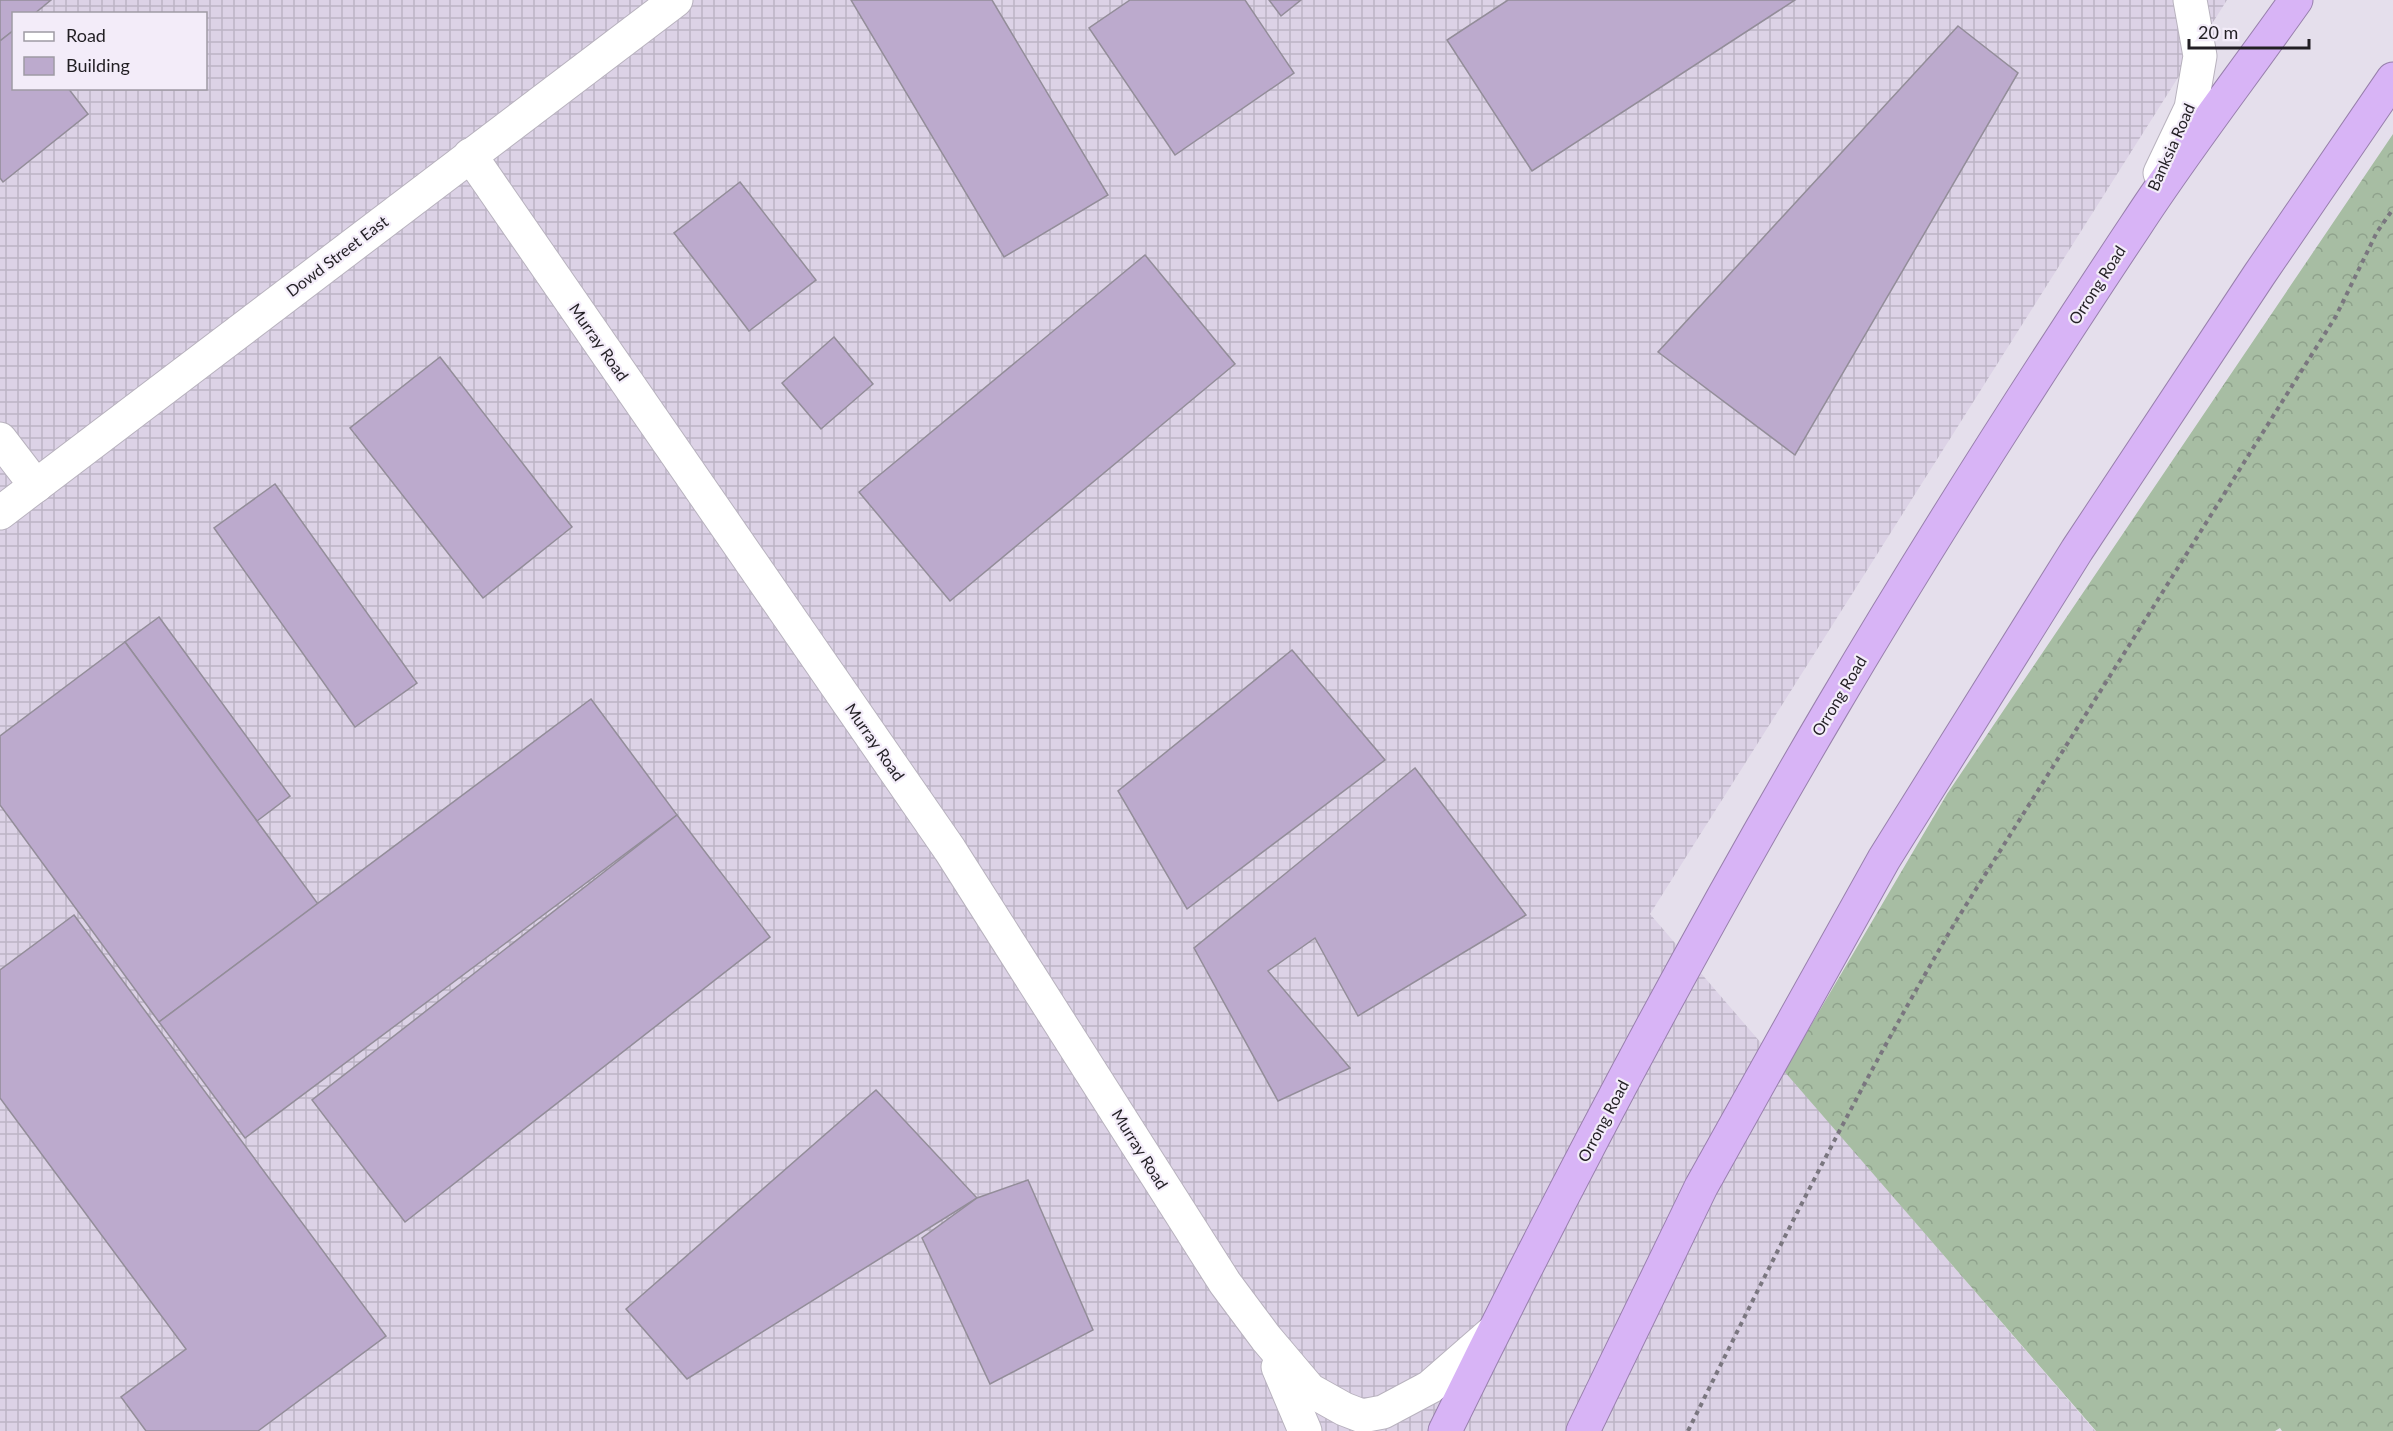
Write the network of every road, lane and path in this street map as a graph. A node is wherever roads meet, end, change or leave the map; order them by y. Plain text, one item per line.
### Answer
1 (676, 0) edge
2 (2190, 0) edge
3 (2296, 0) edge
4 (2393, 79) edge
5 (470, 155) junction
6 (2393, 209) edge
7 (2138, 221) junction
8 (0, 440) edge
9 (36, 486) junction
10 (0, 513) edge
11 (1493, 1332) junction
12 (1266, 1338) junction
13 (1305, 1431) edge
14 (1445, 1431) edge
15 (1583, 1431) edge
16 (1688, 1431) edge

1 - 5 street, Dowd Street East
2 - 7 street, Banksia Road
3 - 7 highway, Orrong Road
4 - 15 highway
5 - 9 street, Dowd Street East
5 - 12 street, Murray Road
6 - 16 path
7 - 11 highway, Orrong Road
8 - 9 street
9 - 10 street, Dowd Street East
11 - 12 street, Murray Road
11 - 14 highway, Orrong Road
12 - 13 street, Murray Road

